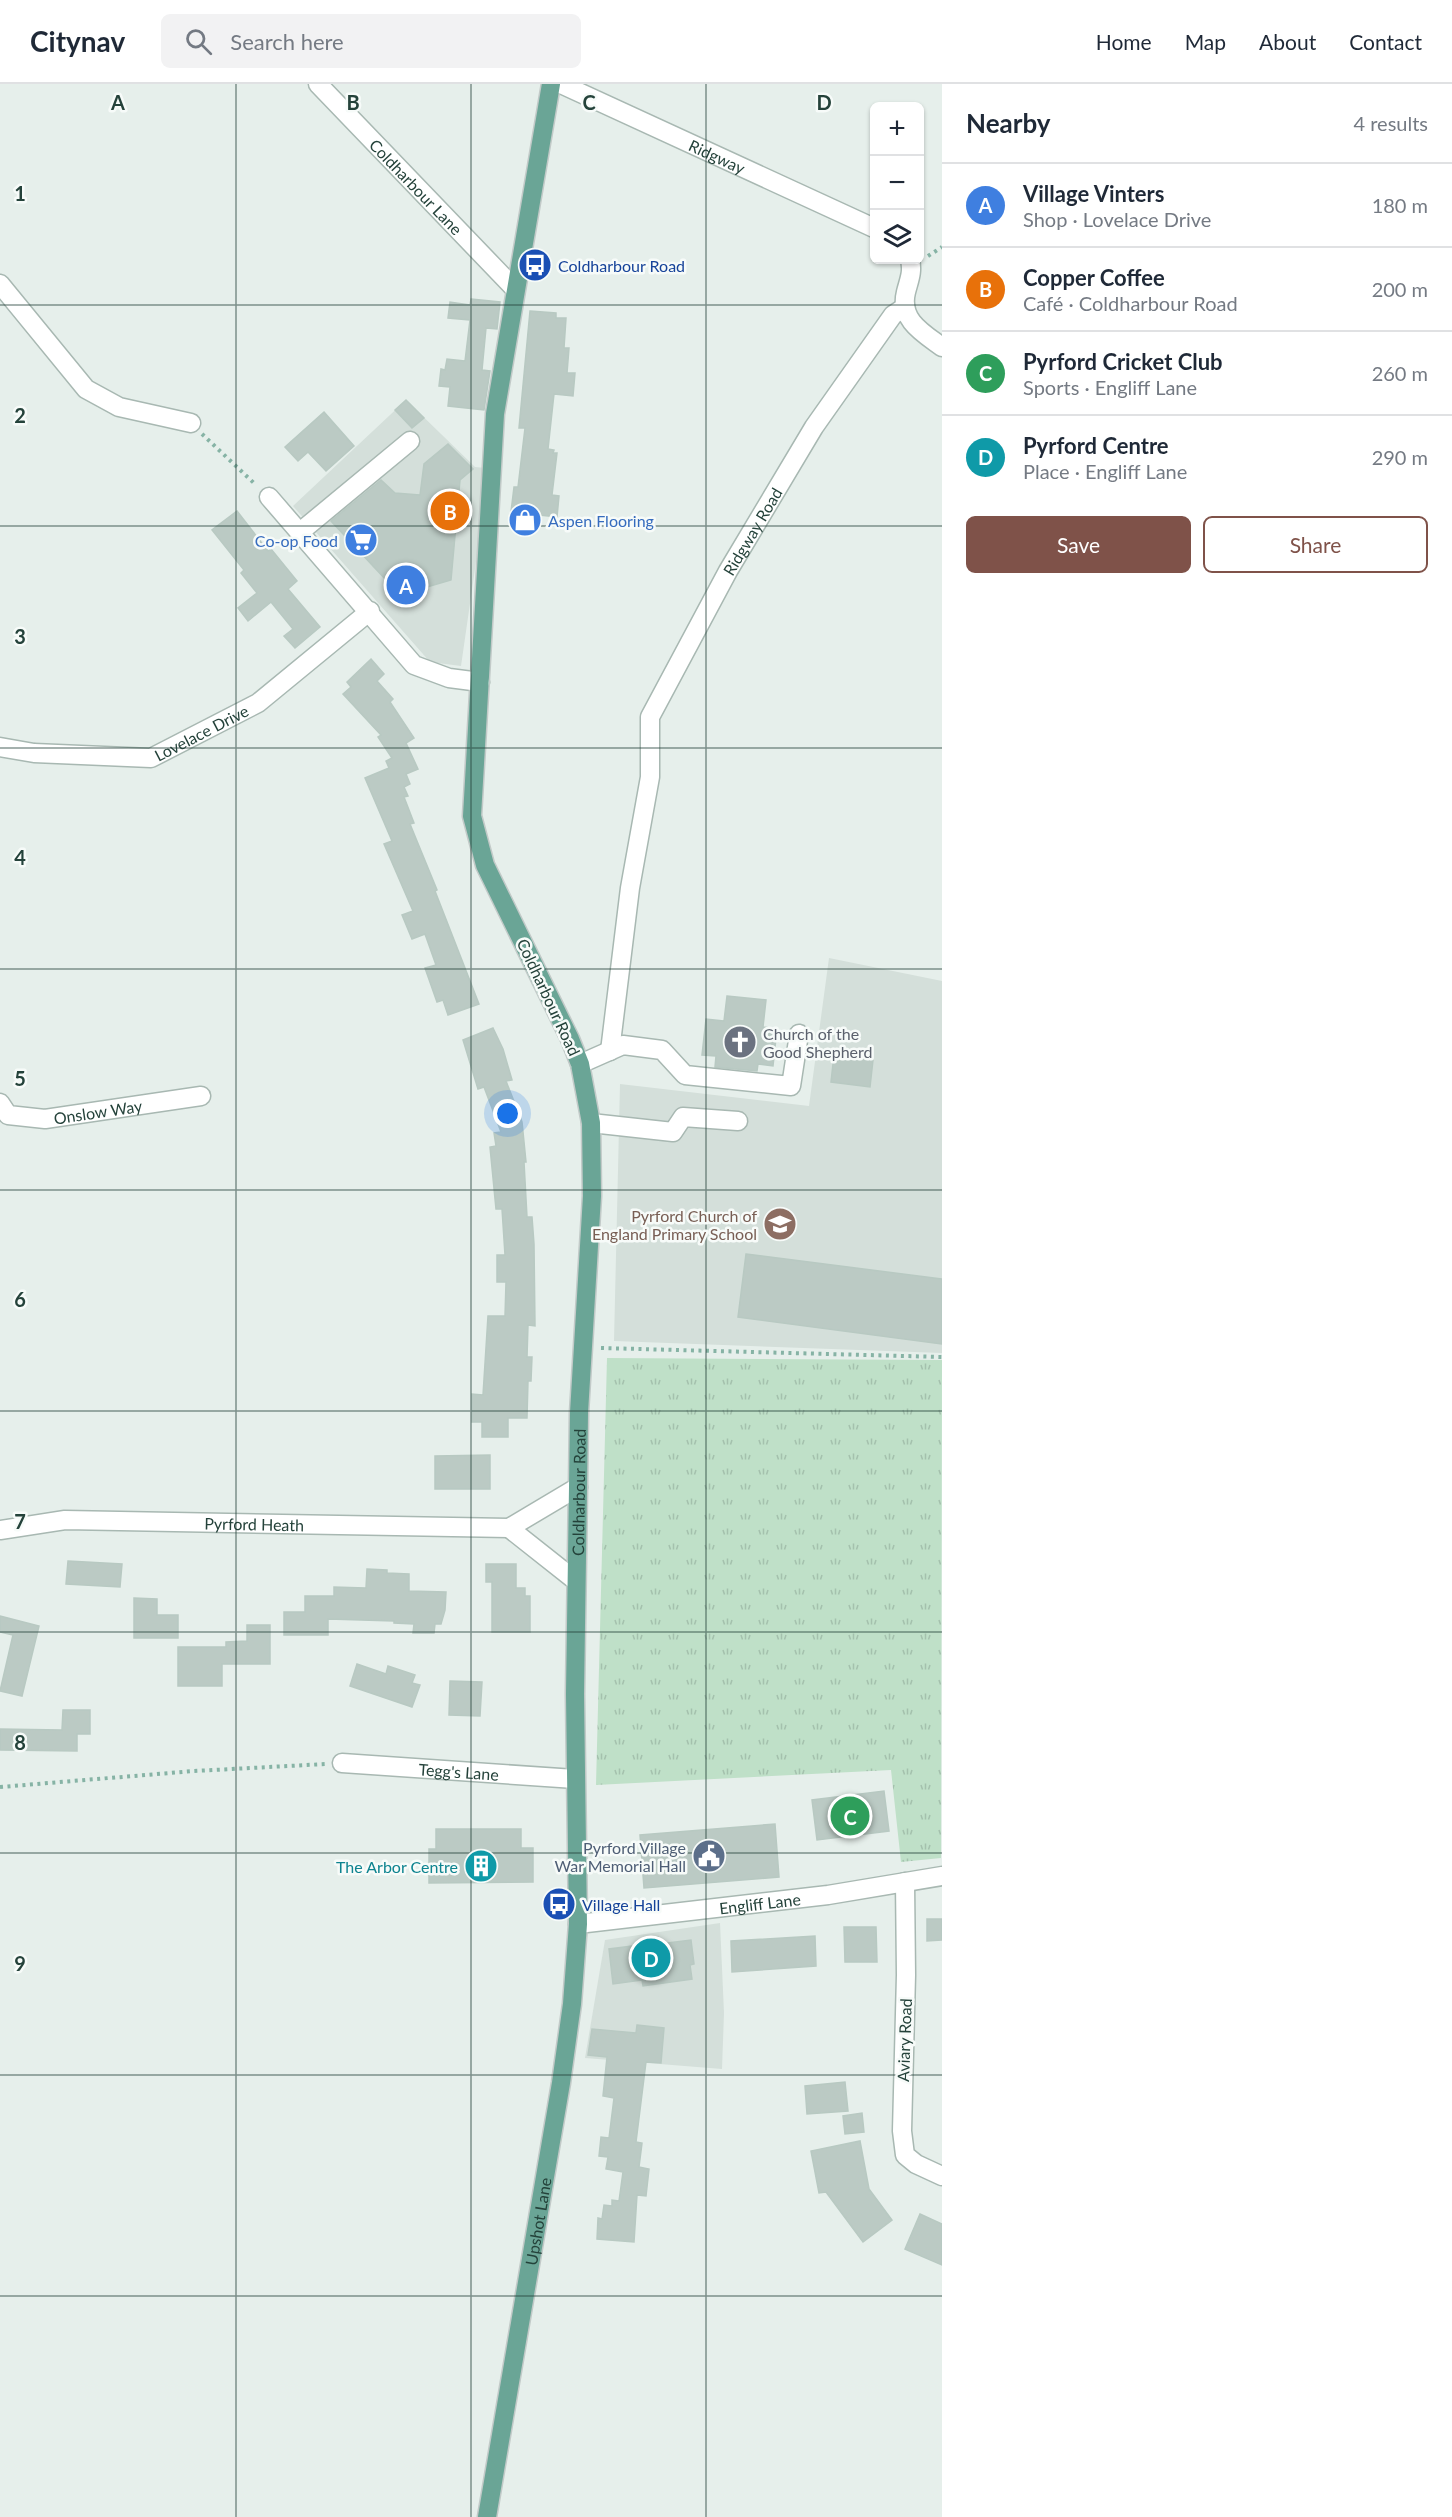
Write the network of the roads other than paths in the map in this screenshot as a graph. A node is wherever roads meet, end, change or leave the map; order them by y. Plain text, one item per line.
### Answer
1 (318, 84) edge
2 (551, 84) edge
3 (561, 84) edge
4 (870, 226) edge
5 (911, 264) edge
6 (0, 284) edge
7 (515, 289) junction
8 (905, 307) junction
9 (942, 347) edge
10 (191, 423) road end
11 (411, 441) dead end
12 (269, 497) road end
13 (300, 532) junction
14 (370, 611) junction
15 (480, 682) junction
16 (0, 747) edge
17 (799, 1034) dead end
18 (610, 1051) junction
19 (580, 1064) junction
20 (201, 1096) dead end
21 (0, 1103) edge
22 (738, 1121) dead end
23 (591, 1124) junction
24 (578, 1487) junction
25 (509, 1528) junction
26 (0, 1530) edge
27 (576, 1581) junction
28 (342, 1763) road end
29 (575, 1779) junction
30 (942, 1876) edge
31 (904, 1882) junction
32 (578, 1924) junction
33 (942, 2176) edge
34 (487, 2517) edge

1 - 7 street, Coldharbour Lane
2 - 7 main road, Coldharbour Road
3 - 4 street, Ridgway
5 - 8 street
6 - 10 street
7 - 15 main road, Coldharbour Road
8 - 9 street
8 - 18 street, Ridgway Road
11 - 13 street
12 - 13 street
13 - 14 street
14 - 15 street
14 - 16 street, Lovelace Drive
15 - 19 main road, Coldharbour Road
17 - 18 street
18 - 19 street
19 - 23 main road, Coldharbour Road
20 - 21 street, Onslow Way
22 - 23 street
23 - 24 main road, Coldharbour Road
24 - 25 street
24 - 27 main road, Coldharbour Road
25 - 26 street, Pyrford Heath
25 - 27 street
27 - 29 main road, Coldharbour Road
28 - 29 street, Tegg's Lane
29 - 32 main road, Coldharbour Road
30 - 31 street, Engliff Lane
31 - 32 street, Engliff Lane
31 - 33 street, Aviary Road
32 - 34 main road, Upshot Lane

